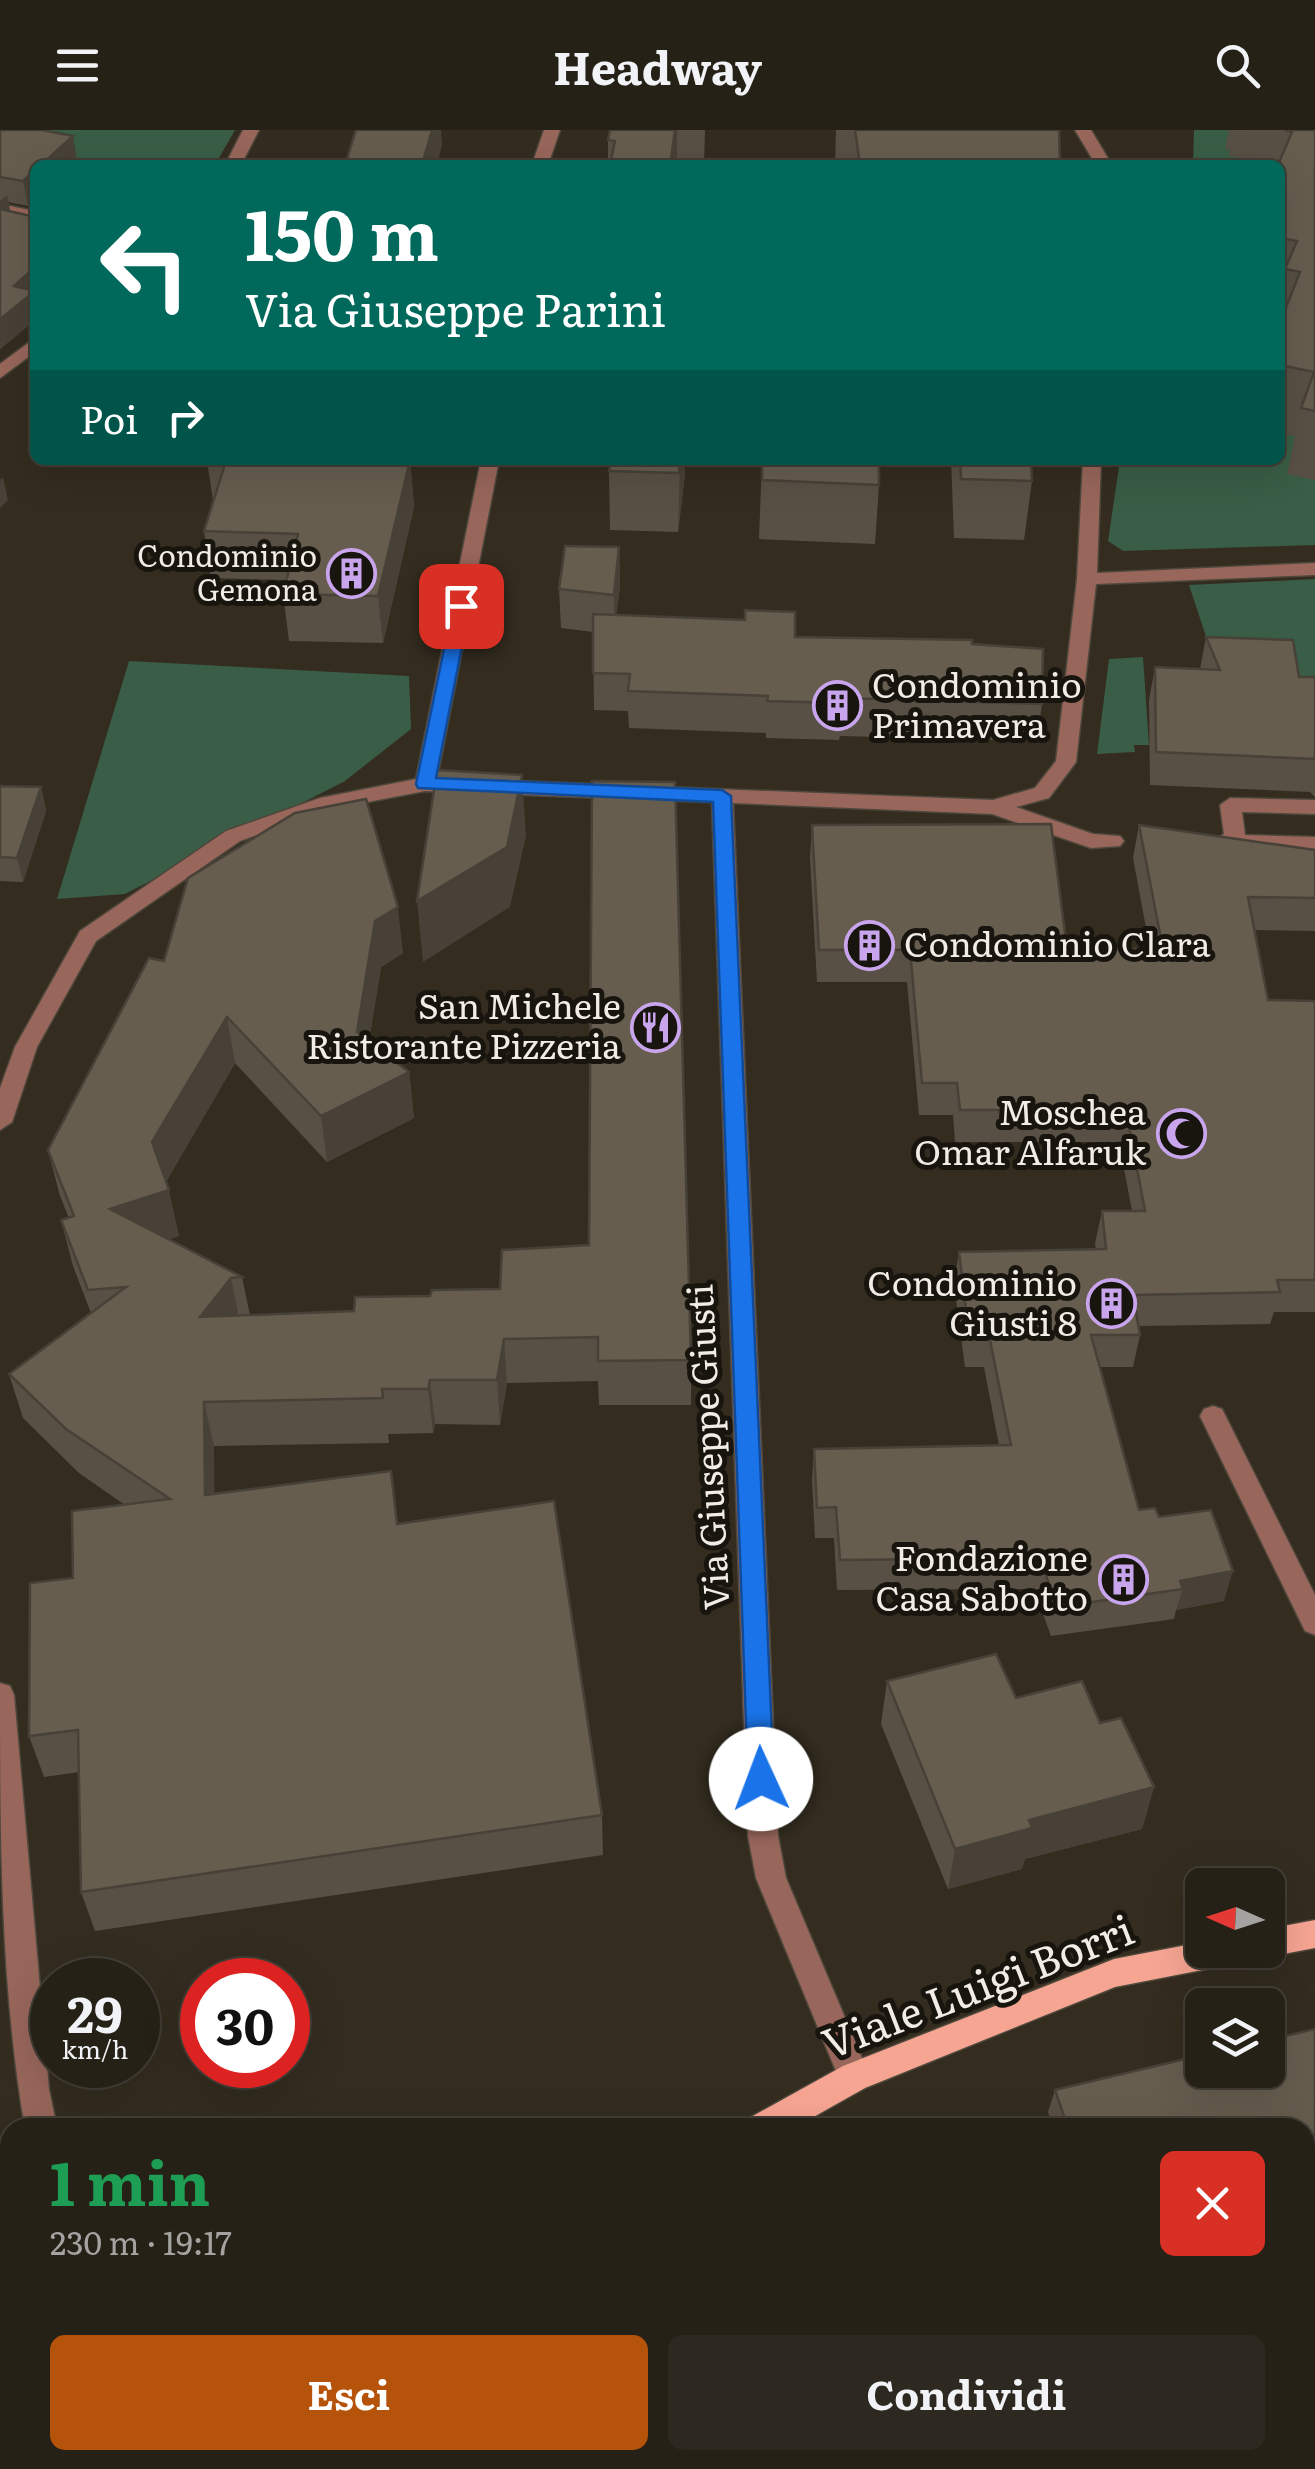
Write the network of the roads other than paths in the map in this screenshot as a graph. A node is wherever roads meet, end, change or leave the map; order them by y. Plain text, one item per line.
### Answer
1 (251, 130) edge
2 (552, 130) edge
3 (1083, 130) edge
4 (235, 160) edge
5 (542, 160) edge
6 (1101, 160) edge
7 (0, 209) edge
8 (30, 215) edge
9 (30, 347) edge
10 (0, 373) edge
11 (489, 465) edge
12 (1092, 465) edge
13 (1315, 569) edge
14 (1087, 579) junction
15 (425, 784) junction
16 (722, 796) junction
17 (1315, 806) edge
18 (994, 807) junction
19 (1208, 840) edge
20 (1113, 841) dead end
21 (1236, 842) junction
22 (1315, 844) edge
23 (0, 1122) edge
24 (1213, 1416) dead end
25 (1315, 1624) edge
26 (0, 1695) edge
27 (1315, 1934) edge
28 (1285, 1940) edge
29 (1185, 1959) edge
30 (854, 2077) junction
31 (39, 2118) edge
32 (780, 2118) edge

1 - 4 street
2 - 5 street
3 - 6 street
7 - 8 street
9 - 10 street
11 - 15 street
12 - 14 street
13 - 14 street
14 - 18 street
15 - 16 street
15 - 23 street
16 - 18 street
16 - 30 street, Via Giuseppe Giusti
17 - 21 street
18 - 20 street
19 - 21 street
21 - 22 street
24 - 25 street
26 - 31 street
27 - 28 main road
29 - 30 main road, Viale Luigi Borri
30 - 32 main road, Viale Luigi Borri

